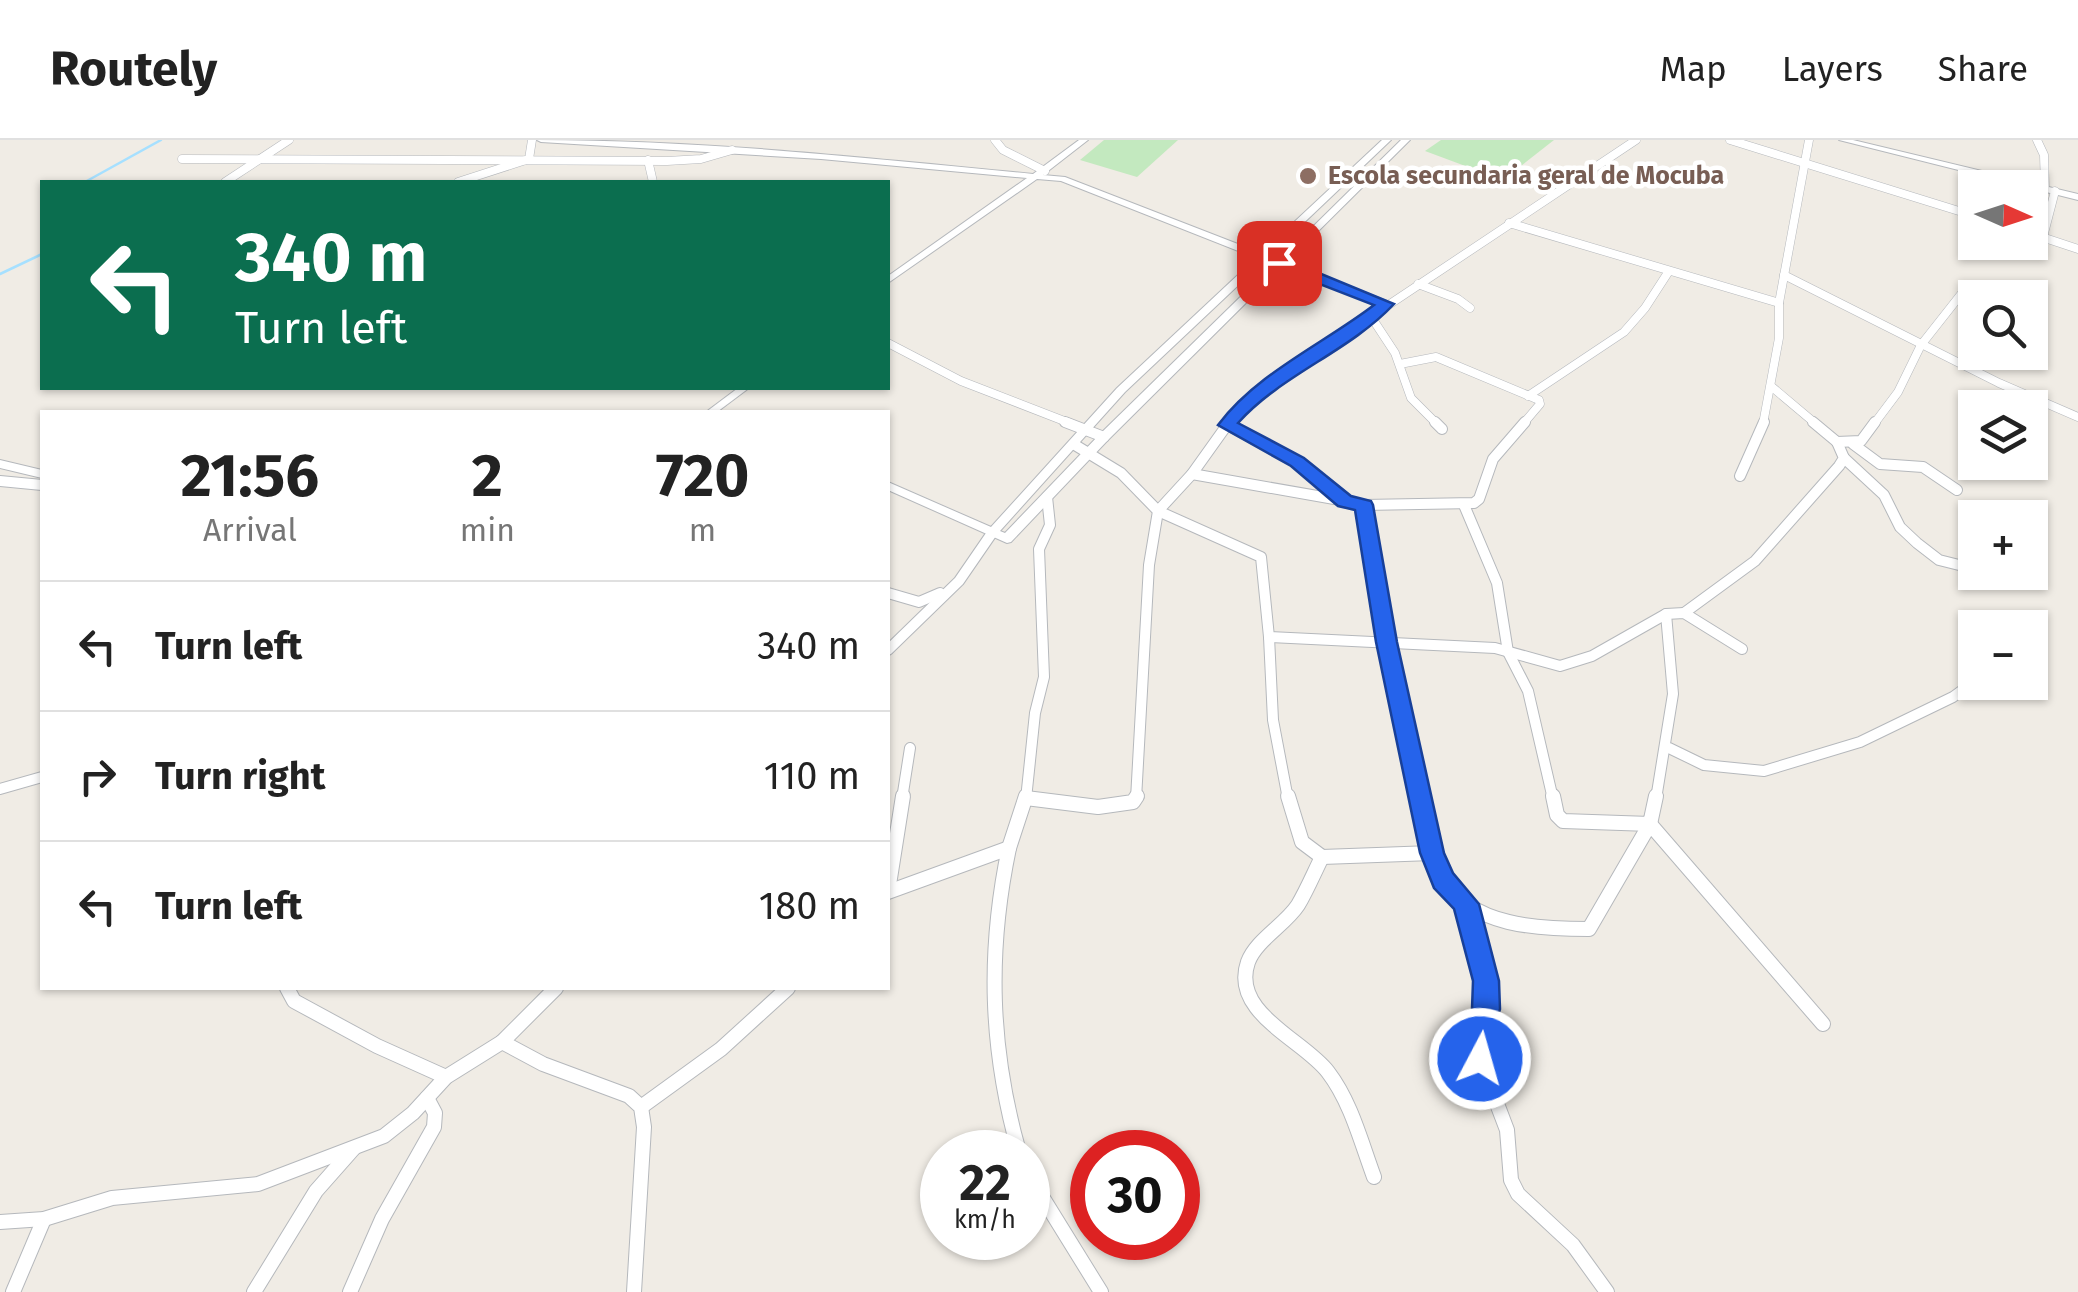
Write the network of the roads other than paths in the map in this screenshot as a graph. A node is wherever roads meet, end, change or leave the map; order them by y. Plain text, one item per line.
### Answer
1 (289, 140) edge
2 (532, 140) edge
3 (541, 140) edge
4 (995, 140) edge
5 (1084, 140) edge
6 (1388, 140) edge
7 (1406, 140) edge
8 (1636, 140) edge
9 (1730, 140) edge
10 (1809, 140) edge
11 (1844, 140) edge
12 (2038, 140) edge
13 (717, 145) edge
14 (732, 150) junction
15 (1370, 157) junction
16 (529, 158) junction
17 (182, 159) dead end
18 (648, 160) junction
19 (1384, 161) junction
20 (258, 162) junction
21 (1803, 163) junction
22 (493, 170) junction
23 (1042, 174) junction
24 (228, 180) edge
25 (464, 180) edge
26 (486, 180) edge
27 (653, 180) edge
28 (2050, 190) junction
29 (2078, 197) edge
30 (2048, 203) edge
31 (1958, 211) edge
32 (1508, 223) junction
33 (2048, 239) edge
34 (2078, 249) edge
35 (1263, 256) junction
36 (1279, 263) junction
37 (1669, 272) junction
38 (1784, 275) junction
39 (890, 279) edge
40 (1418, 284) junction
41 (1958, 297) edge
42 (1779, 303) junction
43 (1386, 304) junction
44 (1470, 308) dead end
45 (1370, 315) junction
46 (890, 344) edge
47 (1921, 346) junction
48 (1400, 364) junction
49 (1772, 387) junction
50 (741, 390) edge
51 (1121, 390) junction
52 (1147, 396) junction
53 (1528, 396) junction
54 (714, 410) edge
55 (2078, 417) edge
56 (1227, 425) junction
57 (1442, 429) dead end
58 (1087, 430) junction
59 (1104, 437) junction
60 (1837, 442) junction
61 (1075, 444) junction
62 (1853, 444) junction
63 (1090, 452) junction
64 (1844, 458) junction
65 (0, 464) edge
66 (40, 474) edge
67 (1192, 474) junction
68 (1740, 476) dead end
69 (0, 482) edge
70 (40, 484) edge
71 (890, 487) edge
72 (1957, 490) dead end
73 (1047, 497) junction
74 (1345, 501) junction
75 (1364, 505) junction
76 (1464, 505) junction
77 (1158, 511) junction
78 (992, 533) junction
79 (1007, 540) junction
80 (985, 549) junction
81 (1958, 565) edge
82 (949, 590) junction
83 (890, 594) edge
84 (1684, 613) junction
85 (1666, 614) junction
86 (1269, 637) junction
87 (1386, 642) junction
88 (890, 648) edge
89 (1742, 649) dead end
90 (1508, 652) junction
91 (1958, 693) edge
92 (910, 748) dead end
93 (1668, 748) junction
94 (40, 778) edge
95 (0, 789) edge
96 (1026, 798) junction
97 (1650, 824) junction
98 (1009, 848) junction
99 (890, 851) edge
100 (1432, 853) junction
101 (1322, 858) junction
102 (890, 890) edge
103 (1466, 904) junction
104 (287, 990) edge
105 (554, 990) edge
106 (786, 990) edge
107 (1823, 1024) dead end
108 (502, 1042) junction
109 (446, 1077) junction
110 (427, 1098) junction
111 (642, 1107) junction
112 (1012, 1130) edge
113 (354, 1148) junction
114 (1374, 1177) dead end
115 (1050, 1210) edge
116 (44, 1218) junction
117 (0, 1222) edge
118 (13, 1292) edge
119 (254, 1292) edge
120 (350, 1292) edge
121 (634, 1292) edge
122 (1101, 1292) edge
123 (1607, 1292) edge

1 - 20 street
2 - 16 street
3 - 13 street
4 - 23 street
5 - 23 street
6 - 15 street
7 - 19 street
8 - 32 street
9 - 21 street
10 - 21 street
11 - 28 street
12 - 28 street
13 - 14 street
14 - 18 street
14 - 23 street
15 - 19 street
15 - 35 street
16 - 18 street
16 - 20 street
16 - 22 street
17 - 20 street
18 - 27 street
19 - 36 street
20 - 24 street
21 - 31 street
21 - 38 street
22 - 25 street
22 - 26 street
23 - 35 street
23 - 39 street
28 - 29 street
28 - 30 street
32 - 37 street
32 - 40 street
33 - 34 street
35 - 36 street
35 - 51 street
36 - 43 street
36 - 52 street
37 - 42 street
37 - 53 street
38 - 42 street
38 - 47 street
40 - 43 street
40 - 44 street
41 - 47 street
42 - 49 street
43 - 45 street
45 - 48 street
45 - 56 street
46 - 58 street
47 - 55 street
47 - 62 street
48 - 53 street
48 - 57 street
49 - 60 street
49 - 68 street
50 - 54 street
51 - 52 street
51 - 58 street
52 - 59 street
53 - 76 street
56 - 67 street
56 - 74 street
58 - 59 street
58 - 61 street
59 - 63 street
60 - 62 street
60 - 64 street
61 - 63 street
61 - 78 street
62 - 72 street
63 - 73 street
63 - 77 street
64 - 81 street
64 - 84 street
65 - 66 street
67 - 74 street
67 - 77 street
69 - 70 street
71 - 78 street
73 - 79 street
73 - 96 street
74 - 75 street
75 - 76 street
75 - 87 street
76 - 90 street
77 - 86 street
77 - 96 street
78 - 79 street
78 - 80 street
79 - 80 street
80 - 82 street
82 - 83 street
82 - 88 street
84 - 85 street
84 - 89 street
85 - 90 street
85 - 93 street
86 - 87 street
86 - 101 street
87 - 90 street
87 - 100 street
90 - 97 street
91 - 93 street
92 - 99 street
93 - 97 street
94 - 95 street
96 - 98 street
97 - 103 street
97 - 107 street
98 - 102 street
98 - 112 street
100 - 101 street
100 - 103 street
101 - 114 street
103 - 123 street
104 - 109 street
105 - 108 street
106 - 111 street
108 - 109 street
108 - 111 street
109 - 110 street
110 - 113 street
110 - 120 street
111 - 121 street
113 - 116 street
113 - 119 street
115 - 122 street
116 - 117 street
116 - 118 street

